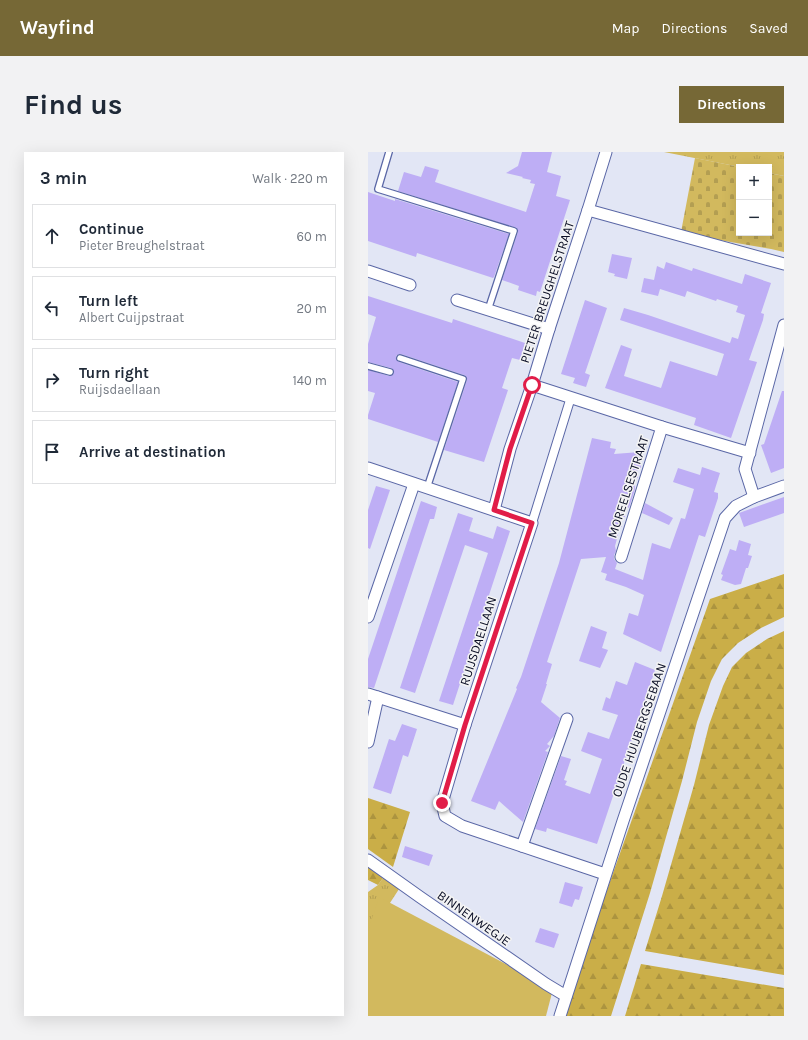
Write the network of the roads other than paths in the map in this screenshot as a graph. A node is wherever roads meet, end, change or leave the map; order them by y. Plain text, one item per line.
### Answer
1 (389, 152) edge
2 (606, 152) edge
3 (588, 210) junction
4 (784, 264) edge
5 (368, 271) edge
6 (410, 285) dead end
7 (457, 300) dead end
8 (488, 310) junction
9 (784, 324) edge
10 (549, 329) junction
11 (400, 358) dead end
12 (368, 366) edge
13 (390, 372) dead end
14 (532, 385) junction
15 (571, 397) junction
16 (662, 426) junction
17 (750, 453) junction
18 (368, 468) edge
19 (414, 484) junction
20 (784, 486) edge
21 (427, 488) junction
22 (754, 497) junction
23 (494, 510) junction
24 (532, 523) junction
25 (621, 557) dead end
26 (368, 617) edge
27 (373, 696) edge
28 (567, 719) dead end
29 (465, 725) junction
30 (368, 742) edge
31 (522, 846) junction
32 (368, 860) edge
33 (605, 874) junction
34 (566, 996) junction
35 (560, 1016) edge

1 - 8 lane
2 - 3 street, PIETER BREUGHELSTRAAT
3 - 4 street
3 - 10 street, PIETER BREUGHELSTRAAT
5 - 6 street
7 - 8 street
8 - 10 street
9 - 17 street
10 - 14 street, PIETER BREUGHELSTRAAT
11 - 21 lane
12 - 13 lane
14 - 15 street, MOREELSESTRAAT
14 - 23 street, PIETER BREUGHELSTRAAT
15 - 16 street, MOREELSESTRAAT
15 - 24 street, RUIJSDAELLAAN
16 - 17 street, MOREELSESTRAAT
16 - 25 street, MOREELSESTRAAT
17 - 22 street
18 - 19 street
19 - 21 street
19 - 26 street
20 - 22 street, OUDE HUIJBERGSEBAAN
21 - 23 street
22 - 33 street, OUDE HUIJBERGSEBAAN
23 - 24 street
24 - 29 street, RUIJSDAELLAAN
27 - 29 street
27 - 30 street
28 - 31 street
29 - 31 street, RUIJSDAELLAAN
31 - 33 street, RUIJSDAELLAAN
32 - 34 street, BINNENWEGJE
33 - 34 street, OUDE HUIJBERGSEBAAN
34 - 35 street, OUDE HUIJBERGSEBAAN

